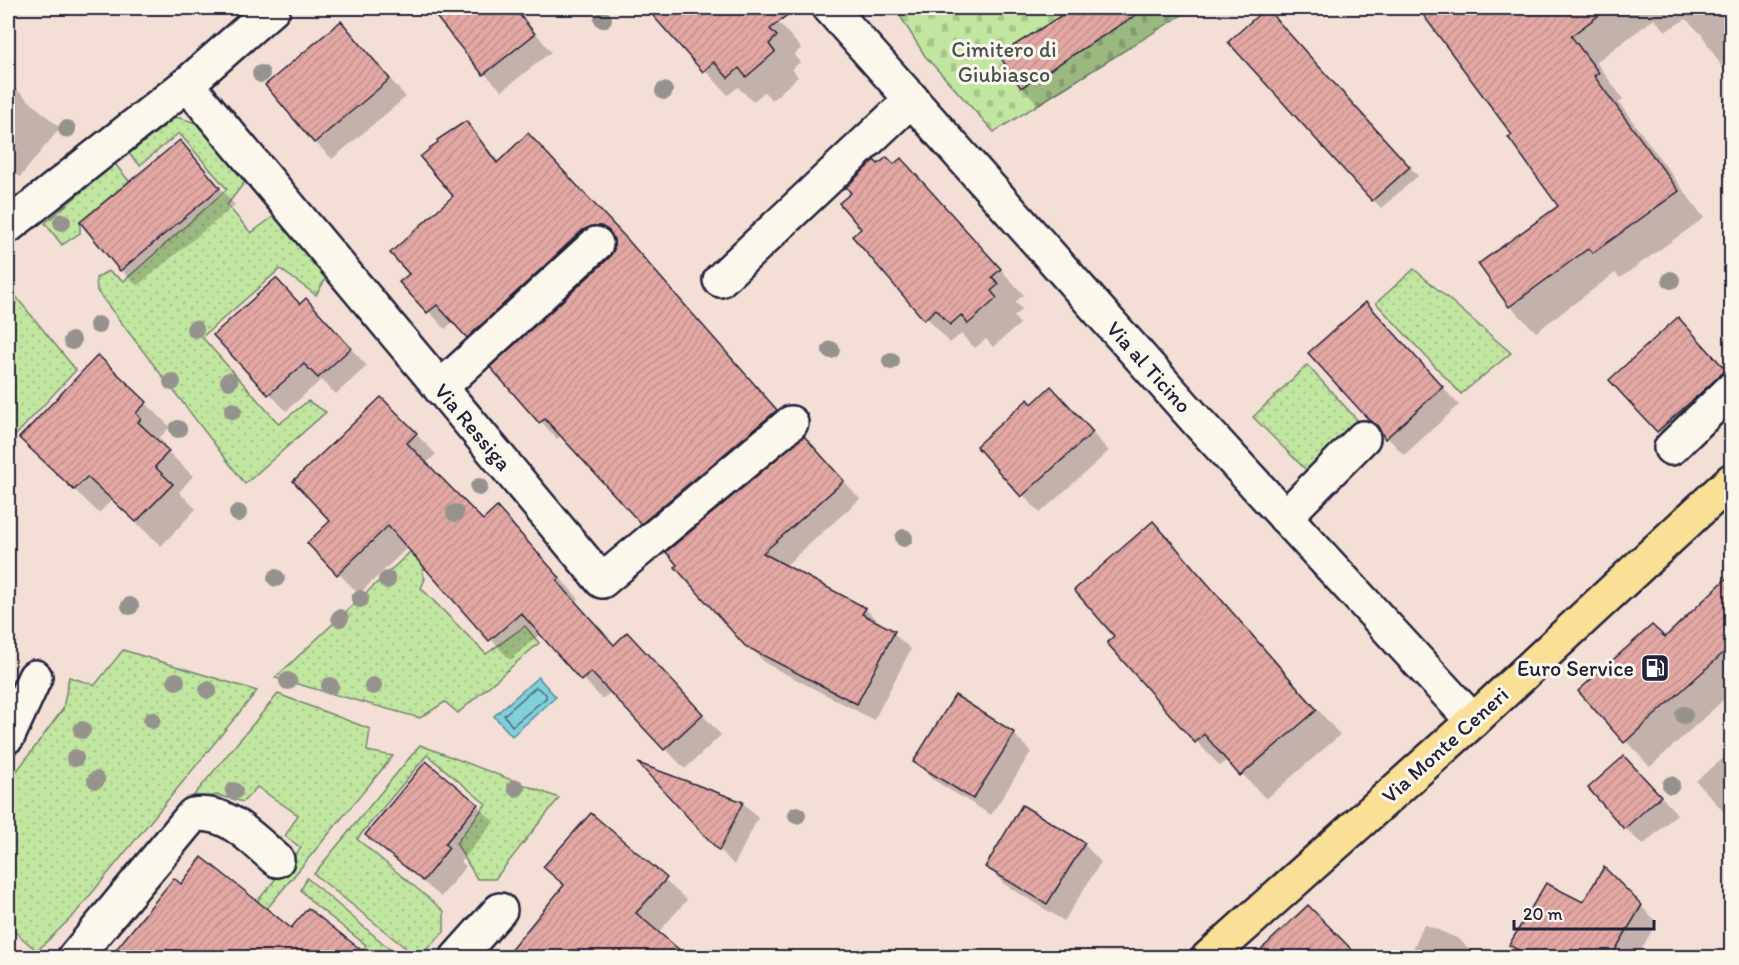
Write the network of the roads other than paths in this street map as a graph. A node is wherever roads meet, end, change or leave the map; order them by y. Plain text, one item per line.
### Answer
1 (273, 8) edge
2 (830, 8) edge
3 (187, 84) junction
4 (912, 99) junction
5 (8, 226) edge
6 (596, 244) dead end
7 (720, 280) dead end
8 (440, 388) junction
9 (1731, 389) edge
10 (791, 423) dead end
11 (1363, 438) dead end
12 (1671, 448) dead end
13 (1731, 480) edge
14 (1285, 517) junction
15 (35, 677) dead end
16 (1473, 721) junction
17 (8, 736) edge
18 (277, 860) dead end
19 (500, 910) dead end
20 (74, 957) edge
21 (457, 957) edge
22 (1208, 957) edge

1 - 3 street
2 - 4 street, Via al Ticino
3 - 5 street
3 - 8 street, Via Ressiga
4 - 7 street
4 - 14 street, Via al Ticino
6 - 8 street
8 - 10 street, Via Ressiga
9 - 12 street
11 - 14 street
13 - 16 main road, Via Monte Ceneri
14 - 16 street, Via al Ticino
15 - 17 street
16 - 22 main road, Via Monte Ceneri
18 - 20 street
19 - 21 street

